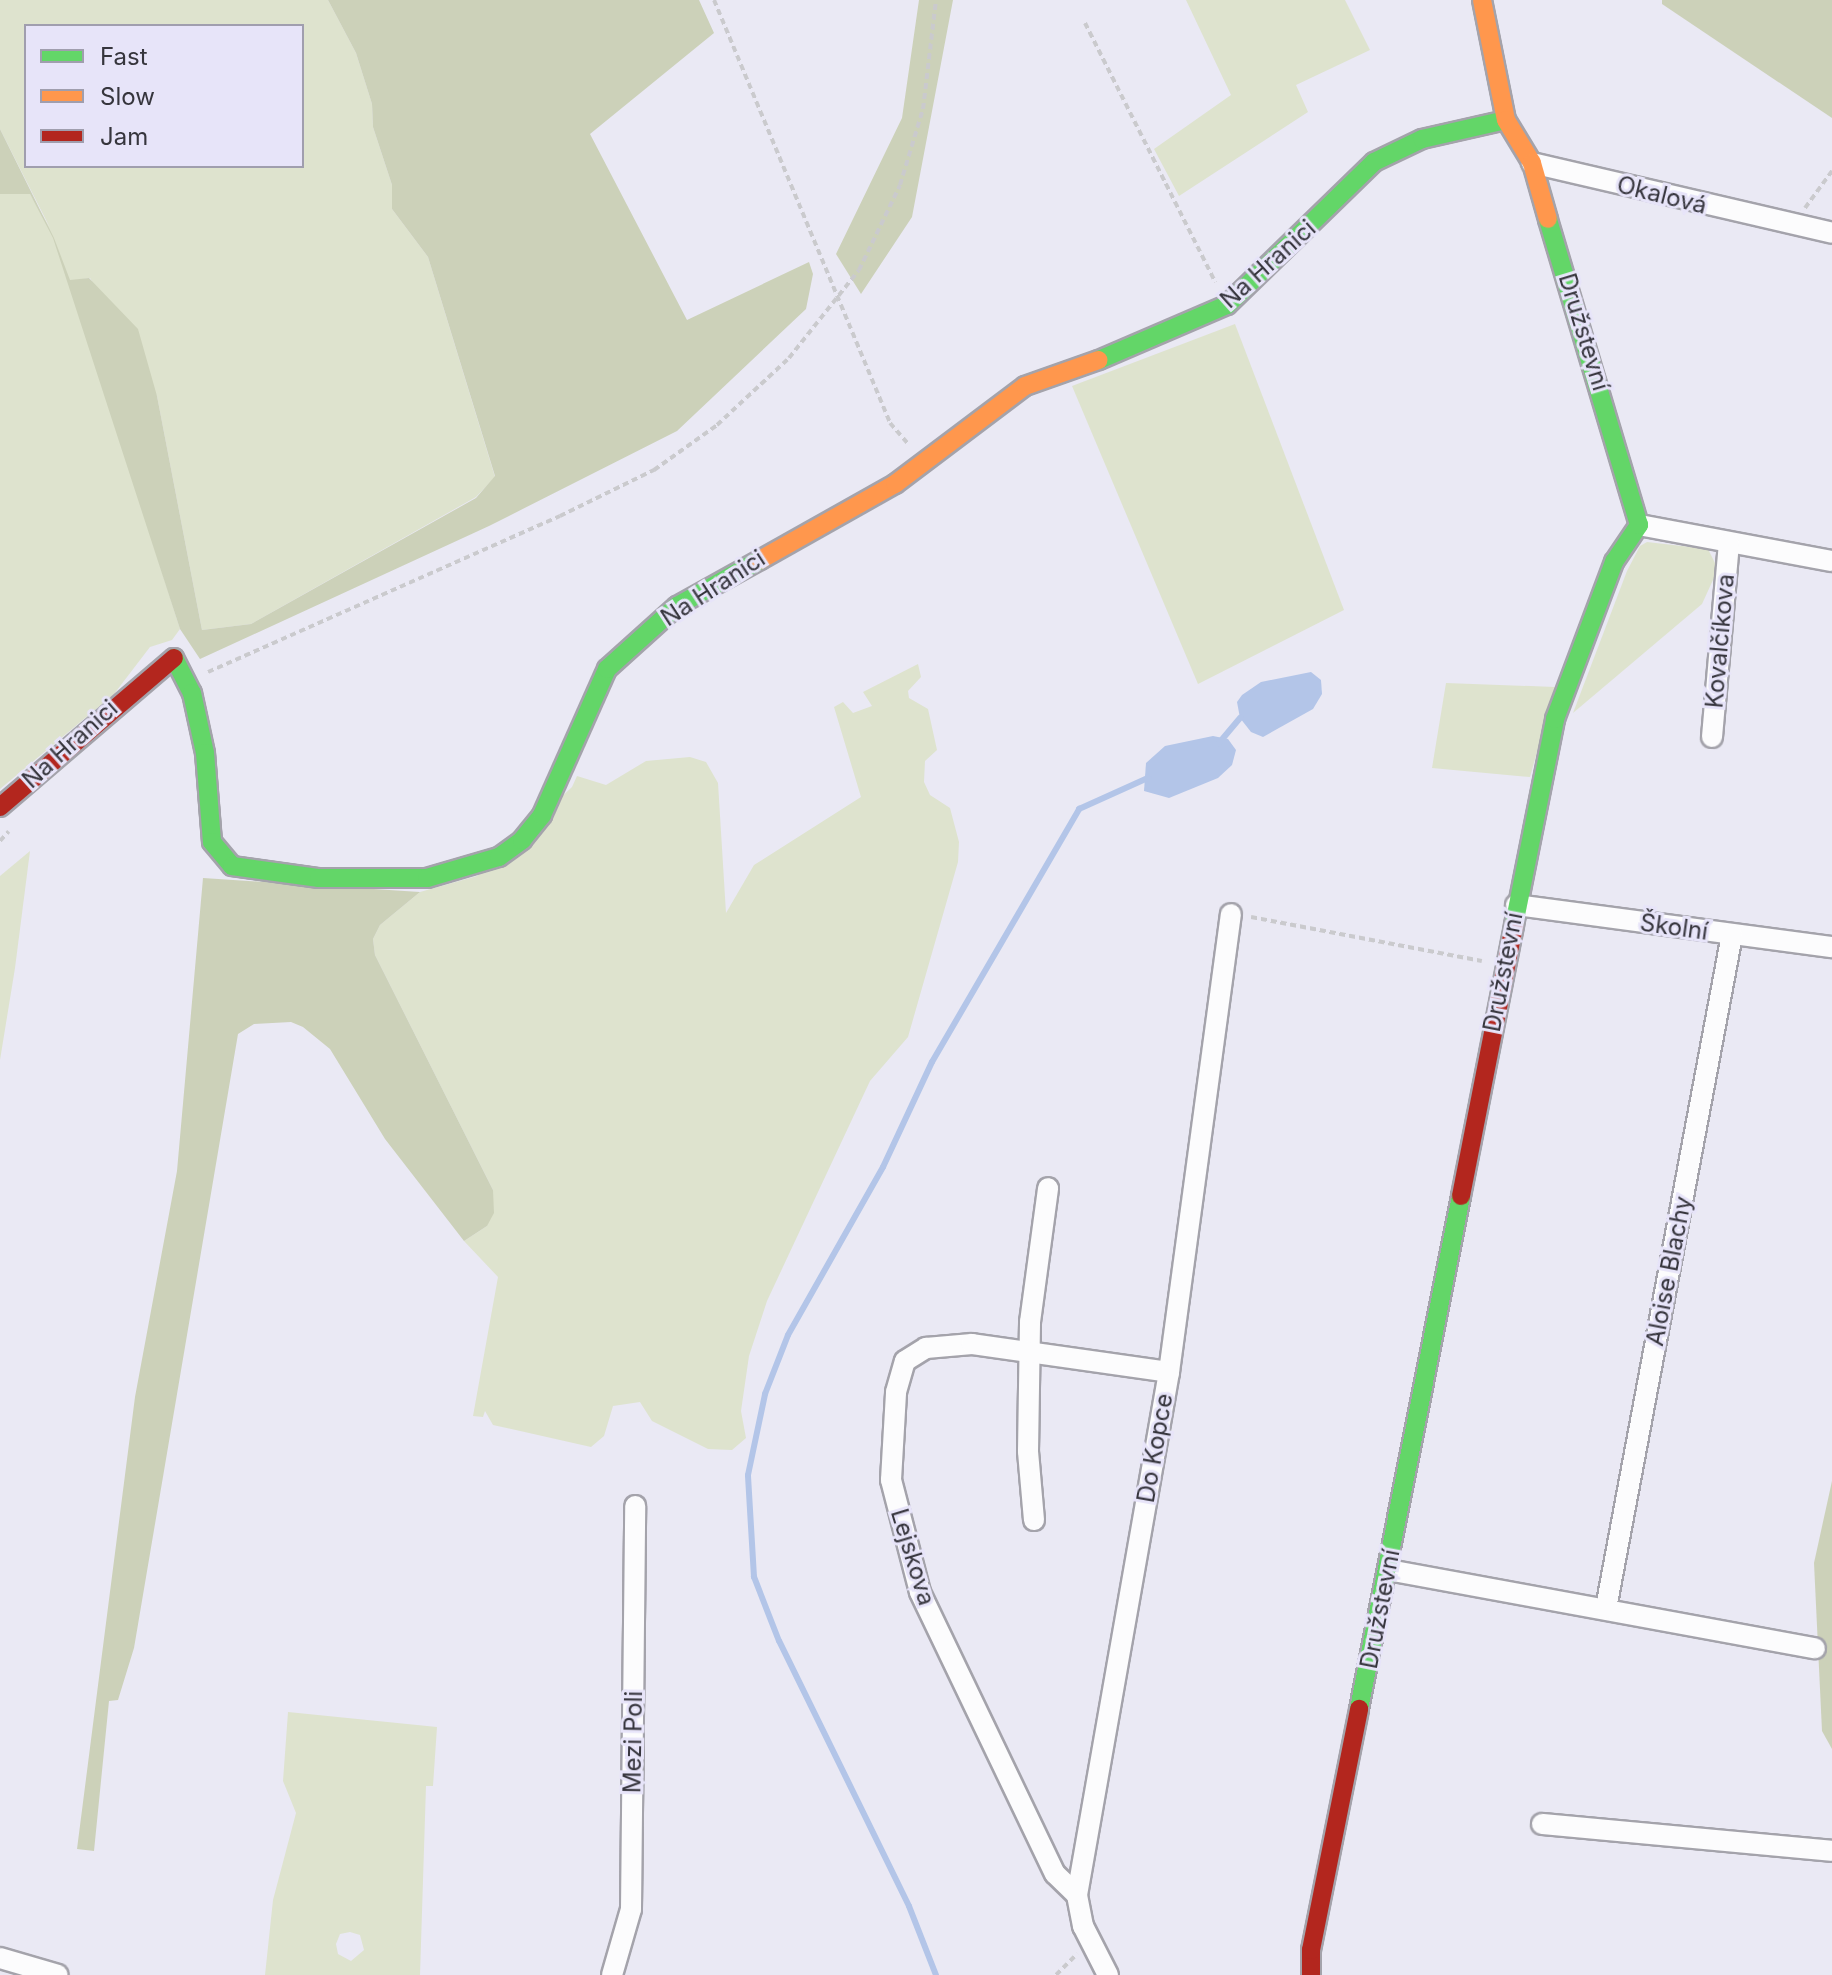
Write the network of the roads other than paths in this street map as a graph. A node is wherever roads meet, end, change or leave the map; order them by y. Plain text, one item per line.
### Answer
1 (1482, 0) edge
2 (1506, 120) junction
3 (1532, 163) junction
4 (1832, 233) edge
5 (1639, 525) junction
6 (1729, 544) junction
7 (1832, 561) edge
8 (1712, 737) dead end
9 (0, 807) edge
10 (1516, 905) junction
11 (1231, 914) road end
12 (1732, 935) junction
13 (1832, 947) edge
14 (1048, 1188) dead end
15 (1030, 1352) junction
16 (1169, 1372) junction
17 (635, 1506) dead end
18 (1034, 1520) dead end
19 (1388, 1570) junction
20 (1606, 1608) junction
21 (1815, 1648) dead end
22 (1542, 1824) dead end
23 (1832, 1851) edge
24 (1077, 1895) junction
25 (0, 1958) edge
26 (58, 1975) edge
27 (612, 1975) edge
28 (1108, 1975) edge
29 (1311, 1975) edge

1 - 2 street, Družstevní
2 - 3 street, Družstevní
2 - 9 street, Na Hranici
3 - 4 street, Okalová
3 - 5 street, Družstevní
5 - 6 street, Kovalčíkova
5 - 10 street, Družstevní
6 - 7 street, Kovalčíkova
6 - 8 street, Kovalčíkova
10 - 12 street, Školní
10 - 19 street, Družstevní
11 - 16 street, Do Kopce
12 - 13 street, Školní
12 - 20 street, Aloise Blachy
14 - 15 street
15 - 16 street, Lejskova
15 - 18 street
15 - 24 street, Lejskova
16 - 24 street, Do Kopce
17 - 27 street, Mezi Poli
19 - 20 street
19 - 29 street, Družstevní
20 - 21 street
22 - 23 street
24 - 28 street, Do Kopce
25 - 26 street

